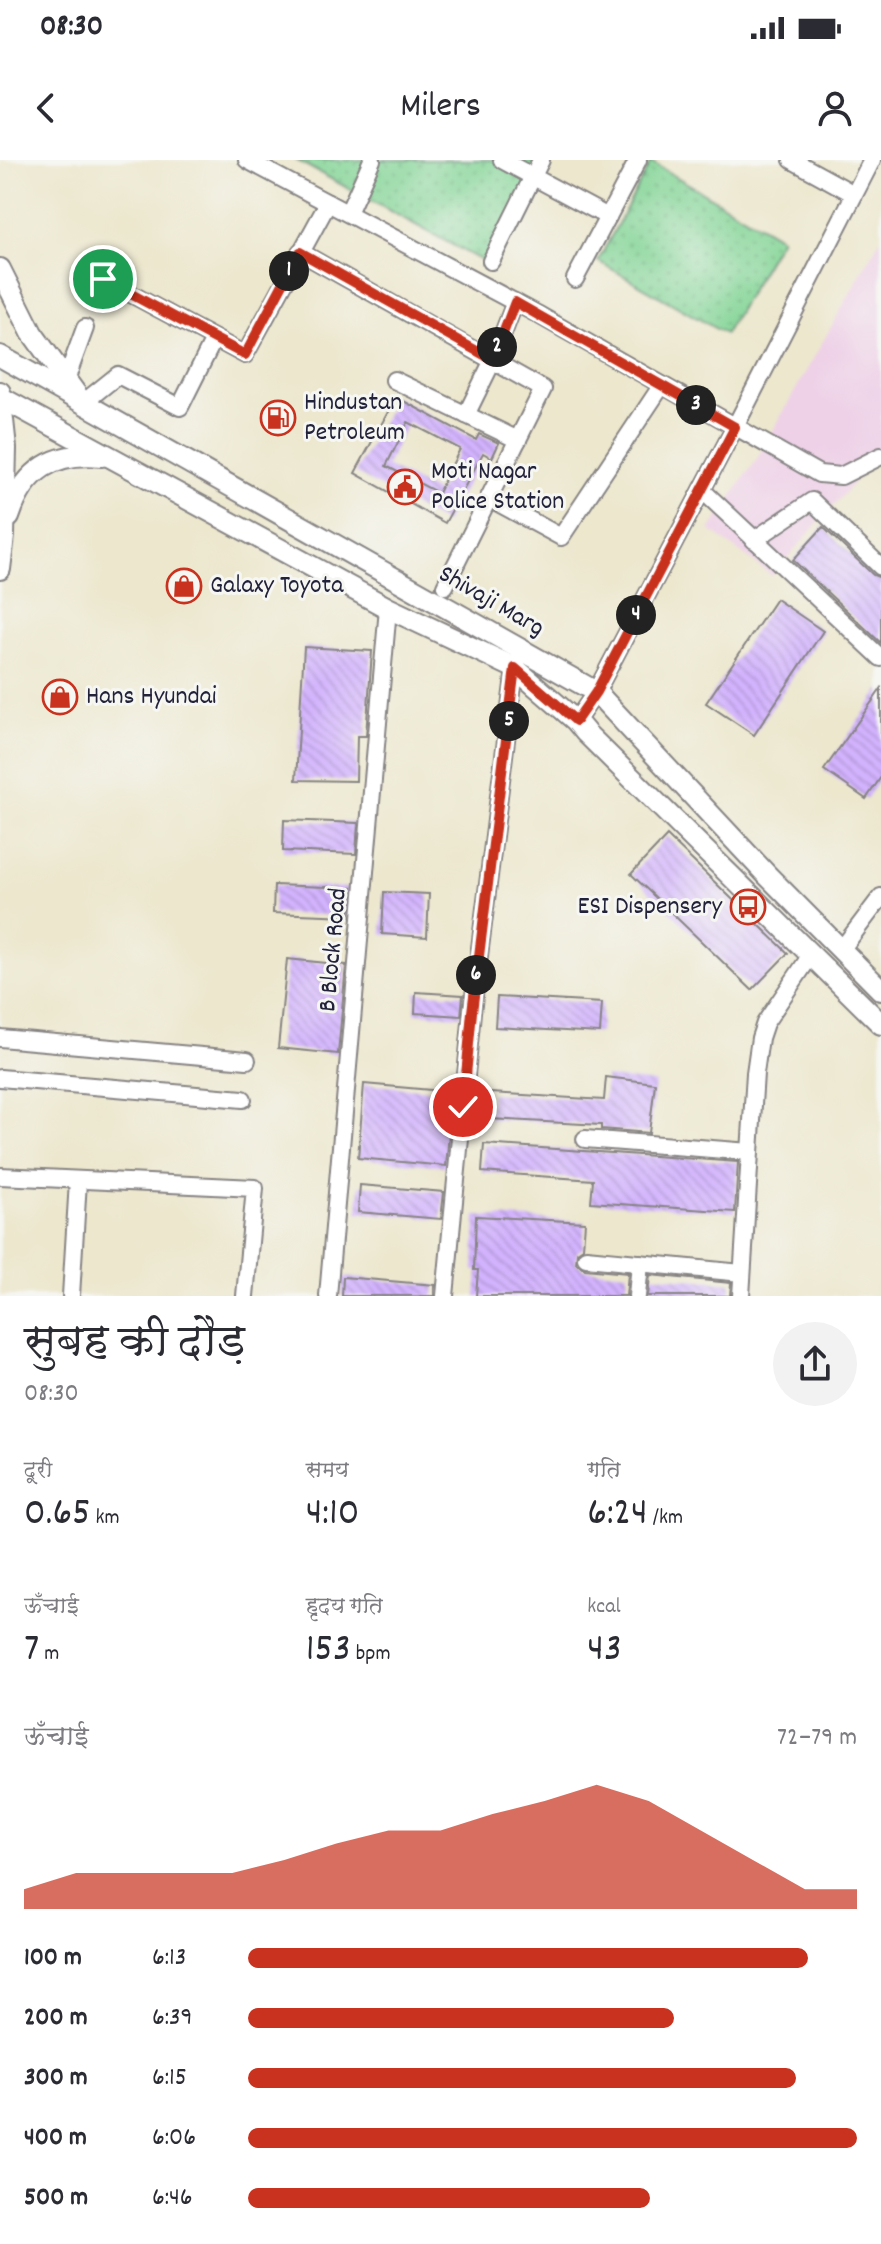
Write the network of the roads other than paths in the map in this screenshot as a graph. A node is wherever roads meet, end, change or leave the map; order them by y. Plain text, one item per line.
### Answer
1 (247, 160) edge
2 (372, 160) edge
3 (502, 160) edge
4 (541, 160) edge
5 (638, 160) edge
6 (792, 160) edge
7 (872, 160) edge
8 (532, 176) junction
9 (854, 194) junction
10 (328, 203) junction
11 (348, 213) junction
12 (608, 217) junction
13 (300, 252) junction
14 (491, 261) dead end
15 (0, 269) edge
16 (103, 279) dead end
17 (575, 279) dead end
18 (515, 302) junction
19 (85, 328) dead end
20 (214, 339) junction
21 (0, 356) edge
22 (493, 360) junction
23 (66, 380) junction
24 (394, 380) dead end
25 (662, 385) junction
26 (0, 395) edge
27 (83, 403) junction
28 (466, 415) junction
29 (735, 427) junction
30 (518, 440) junction
31 (881, 456) edge
32 (110, 457) junction
33 (702, 490) junction
34 (489, 498) junction
35 (4, 536) junction
36 (754, 540) junction
37 (881, 567) edge
38 (0, 569) edge
39 (445, 586) dead end
40 (388, 608) junction
41 (881, 658) edge
42 (515, 668) junction
43 (596, 692) junction
44 (576, 721) junction
45 (881, 897) edge
46 (841, 950) junction
47 (811, 955) junction
48 (881, 990) edge
49 (881, 1024) edge
50 (0, 1038) edge
51 (247, 1060) dead end
52 (0, 1078) edge
53 (243, 1099) dead end
54 (585, 1139) dead end
55 (750, 1152) junction
56 (0, 1176) edge
57 (78, 1181) junction
58 (586, 1258) dead end
59 (640, 1263) junction
60 (742, 1273) junction
61 (71, 1296) edge
62 (245, 1296) edge
63 (328, 1296) edge
64 (445, 1296) edge
65 (637, 1296) edge
66 (741, 1296) edge

1 - 10 street
2 - 11 street
3 - 8 street
4 - 8 street
5 - 12 street
6 - 9 street
7 - 9 street
8 - 12 street
8 - 14 street
9 - 29 street
10 - 11 street
10 - 13 street
11 - 18 street
12 - 17 street
13 - 20 street
13 - 22 street
15 - 23 main road
16 - 20 street
18 - 22 street
18 - 25 street
19 - 23 street
20 - 27 street
21 - 27 main road, Shivaji Marg
22 - 28 street
22 - 30 street
23 - 27 main road
24 - 28 street
25 - 29 street
25 - 34 street
26 - 32 main road, Shivaji Marg
26 - 35 main road
27 - 43 main road, Shivaji Marg
28 - 30 street
29 - 31 street
29 - 33 street
30 - 34 street
32 - 35 main road
32 - 40 main road, Shivaji Marg
33 - 36 street
33 - 43 street
34 - 39 street
35 - 38 main road
36 - 37 street
36 - 41 street
40 - 42 main road, Shivaji Marg
40 - 63 street, B Block Road
42 - 44 main road, Shivaji Marg
42 - 64 street
43 - 44 street
43 - 46 main road, Shivaji Marg
44 - 47 main road, Shivaji Marg
45 - 46 street
46 - 48 main road, Shivaji Marg
47 - 49 main road, Shivaji Marg
47 - 55 street
50 - 51 street
52 - 53 street
54 - 55 street
55 - 60 street
56 - 57 street
57 - 61 street
57 - 62 street
58 - 59 street
59 - 60 street
59 - 65 street
60 - 66 street

